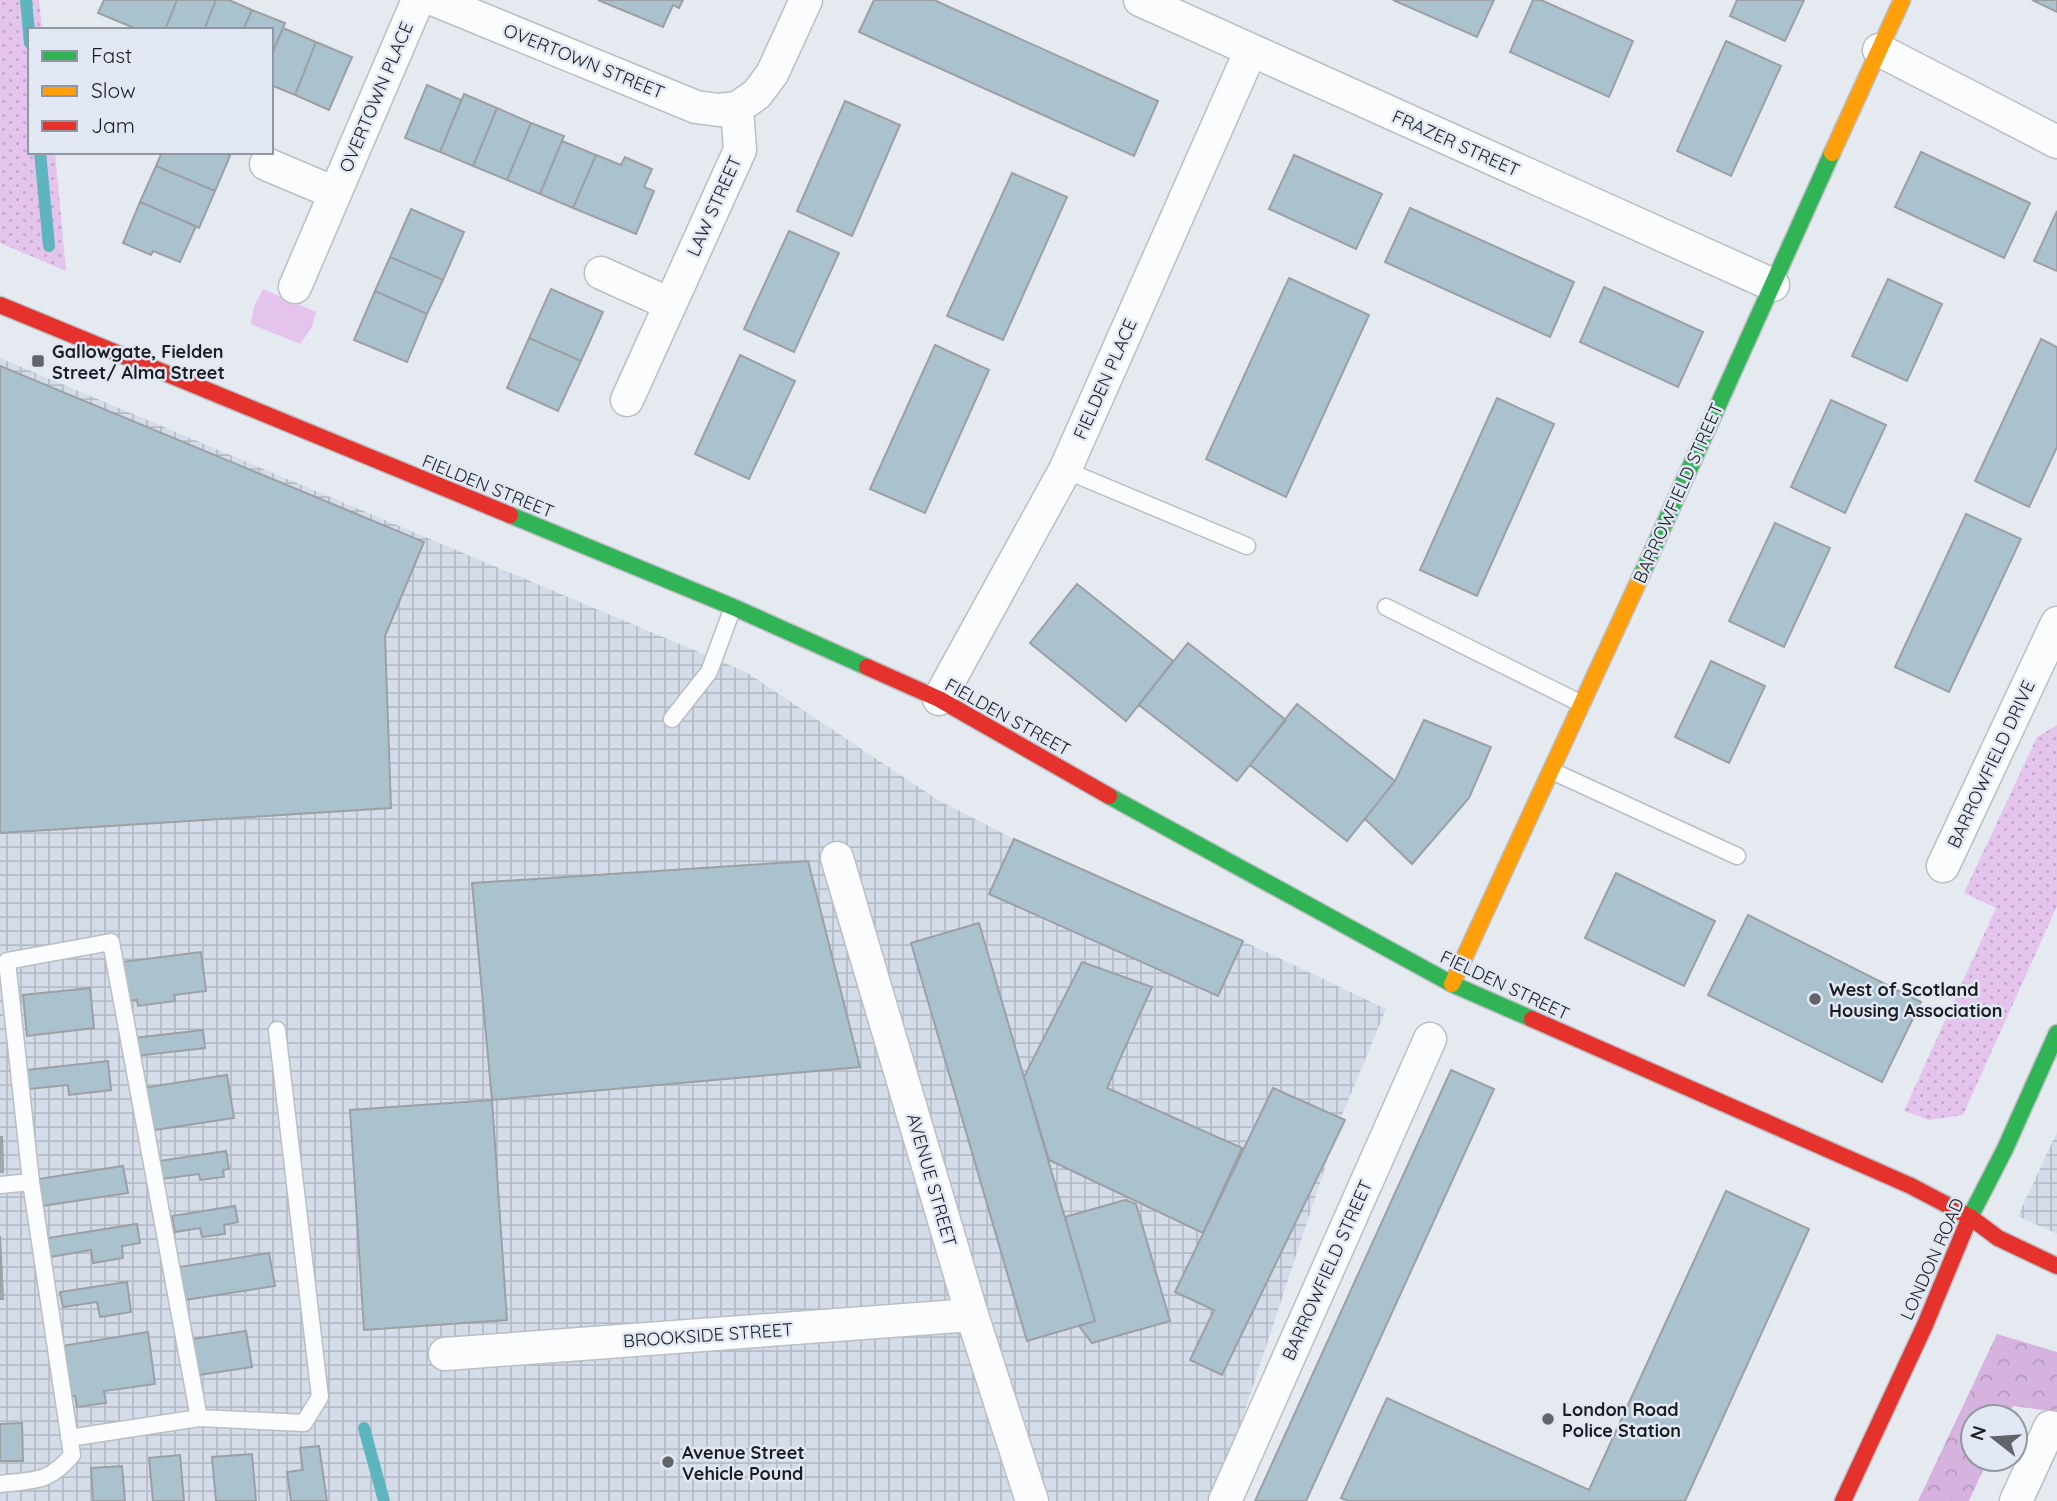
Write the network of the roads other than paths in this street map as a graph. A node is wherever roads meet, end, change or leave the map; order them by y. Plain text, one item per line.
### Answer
1 (418, 0) edge
2 (435, 0) edge
3 (806, 0) edge
4 (1140, 0) edge
5 (1902, 0) edge
6 (1251, 50) junction
7 (1879, 50) junction
8 (737, 108) junction
9 (2057, 142) edge
10 (266, 164) dead end
11 (335, 193) junction
12 (601, 273) dead end
13 (1773, 285) junction
14 (295, 287) dead end
15 (670, 304) junction
16 (0, 306) edge
17 (627, 400) dead end
18 (1065, 470) junction
19 (1247, 546) dead end
20 (733, 607) junction
21 (1386, 607) dead end
22 (2057, 623) edge
23 (939, 699) junction
24 (1582, 705) junction
25 (672, 719) dead end
26 (1552, 771) junction
27 (1737, 856) dead end
28 (837, 858) dead end
29 (1942, 866) dead end
30 (1452, 984) junction
31 (277, 1030) dead end
32 (2057, 1033) edge
33 (1430, 1039) dead end
34 (31, 1182) junction
35 (0, 1185) edge
36 (1970, 1217) junction
37 (2057, 1266) edge
38 (972, 1315) junction
39 (444, 1354) dead end
40 (198, 1418) junction
41 (2054, 1428) edge
42 (69, 1438) junction
43 (0, 1484) edge
44 (1032, 1501) edge
45 (1225, 1501) edge
46 (1843, 1501) edge
47 (2016, 1501) edge

1 - 11 street, OVERTOWN PLACE
2 - 8 street, OVERTOWN STREET
3 - 8 street
4 - 6 street, FRAZER STREET
5 - 7 main road, BARROWFIELD STREET
6 - 13 street, FRAZER STREET
6 - 18 street, FIELDEN PLACE
7 - 9 street
7 - 13 main road, BARROWFIELD STREET
8 - 15 street, LAW STREET
10 - 11 street, OVERTOWN PLACE
11 - 14 street, OVERTOWN PLACE
12 - 15 street
13 - 24 main road, BARROWFIELD STREET
15 - 17 street, LAW STREET
16 - 20 main road, FIELDEN STREET
18 - 19 lane
18 - 23 street, FIELDEN PLACE
20 - 23 main road, FIELDEN STREET
20 - 25 lane
21 - 24 lane
22 - 29 street, BARROWFIELD DRIVE
23 - 30 main road, FIELDEN STREET
24 - 26 main road, BARROWFIELD STREET
26 - 27 lane
26 - 30 main road, BARROWFIELD STREET
28 - 38 street, AVENUE STREET
30 - 36 main road, FIELDEN STREET
31 - 40 lane
32 - 36 main road, LONDON ROAD
33 - 45 street, BARROWFIELD STREET
34 - 35 lane
34 - 40 lane
34 - 42 lane
36 - 37 main road, FIELDEN STREET
36 - 46 main road, LONDON ROAD
38 - 39 street, BROOKSIDE STREET
38 - 44 street, AVENUE STREET
40 - 42 lane
41 - 47 street
42 - 43 lane

